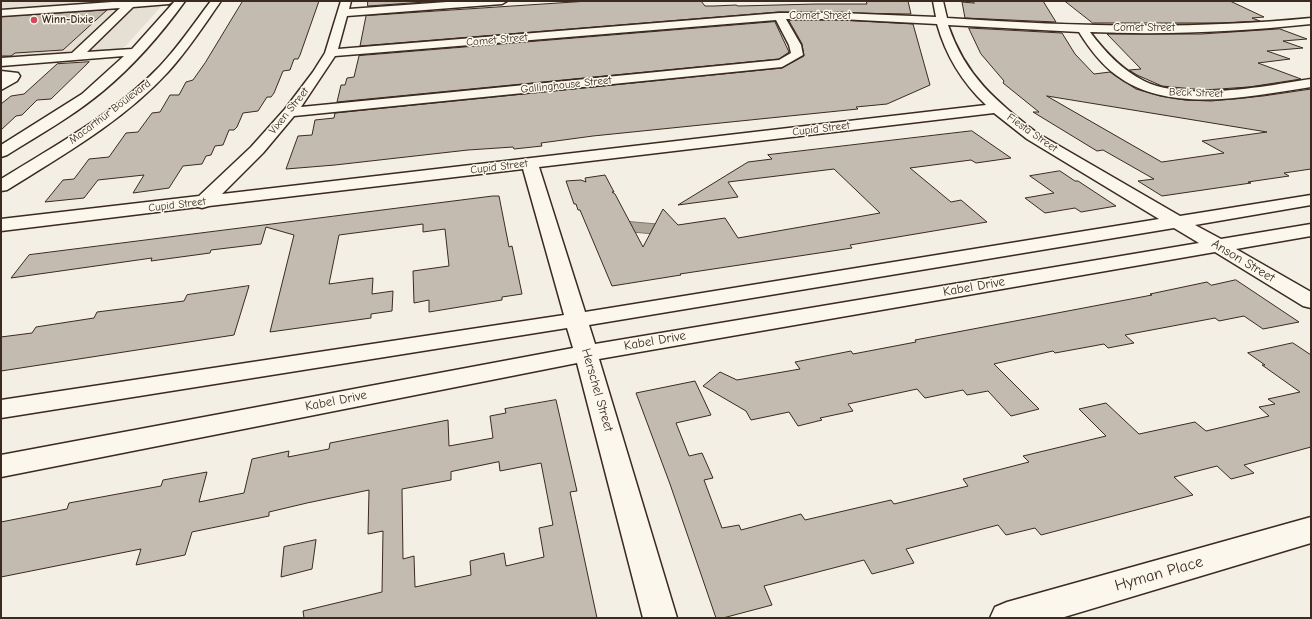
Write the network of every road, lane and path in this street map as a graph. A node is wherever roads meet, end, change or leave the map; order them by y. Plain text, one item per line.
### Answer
1 (169, 1) edge
2 (180, 1) edge
3 (216, 1) edge
4 (502, 1) edge
5 (938, 1) edge
6 (132, 2) edge
7 (344, 7) edge
8 (1, 13) edge
9 (779, 16) junction
10 (940, 20) junction
11 (1311, 21) edge
12 (1082, 28) junction
13 (135, 52) junction
14 (331, 53) junction
15 (76, 56) junction
16 (1, 62) edge
17 (1, 75) edge
18 (1311, 84) edge
19 (1, 86) edge
20 (997, 108) junction
21 (290, 112) junction
22 (74, 140) junction
23 (4, 148) edge
24 (530, 164) junction
25 (1, 186) edge
26 (1311, 200) edge
27 (202, 203) junction
28 (1175, 221) junction
29 (22, 223) junction
30 (1, 226) edge
31 (1311, 230) edge
32 (1, 231) edge
33 (1218, 246) junction
34 (1311, 301) edge
35 (576, 320) junction
36 (586, 353) junction
37 (1, 409) edge
38 (1, 466) edge
39 (1311, 530) edge
40 (660, 618) edge
41 (1008, 618) edge

1 - 6 street
2 - 13 street
3 - 22 street, Macarthur Boulevard
4 - 7 street
5 - 10 street, Fiesta Street
6 - 8 street
6 - 15 street
7 - 14 street, Vixen Street
9 - 10 street, Comet Street
9 - 14 street, Comet Street
9 - 21 street, Gallinghouse Street
10 - 12 street, Comet Street
10 - 20 street, Fiesta Street
11 - 12 street, Comet Street
12 - 18 street, Beck Street
13 - 15 street
13 - 23 street
14 - 21 street, Vixen Street
15 - 16 street
17 - 19 street
20 - 24 street, Cupid Street
20 - 28 street, Fiesta Street
21 - 27 street, Vixen Street
22 - 23 street
22 - 25 street, Macarthur Boulevard
24 - 27 street, Cupid Street
24 - 35 street, Herschel Street
26 - 28 street
27 - 29 street, Cupid Street
28 - 33 street, Anson Street
28 - 35 street
29 - 30 street, Cupid Street
29 - 32 street
31 - 33 street, Kabel Drive
33 - 34 street, Anson Street
33 - 36 street, Kabel Drive
35 - 36 street, Herschel Street
35 - 37 street
36 - 38 street, Kabel Drive
36 - 40 street, Herschel Street
39 - 41 street, Hyman Place

